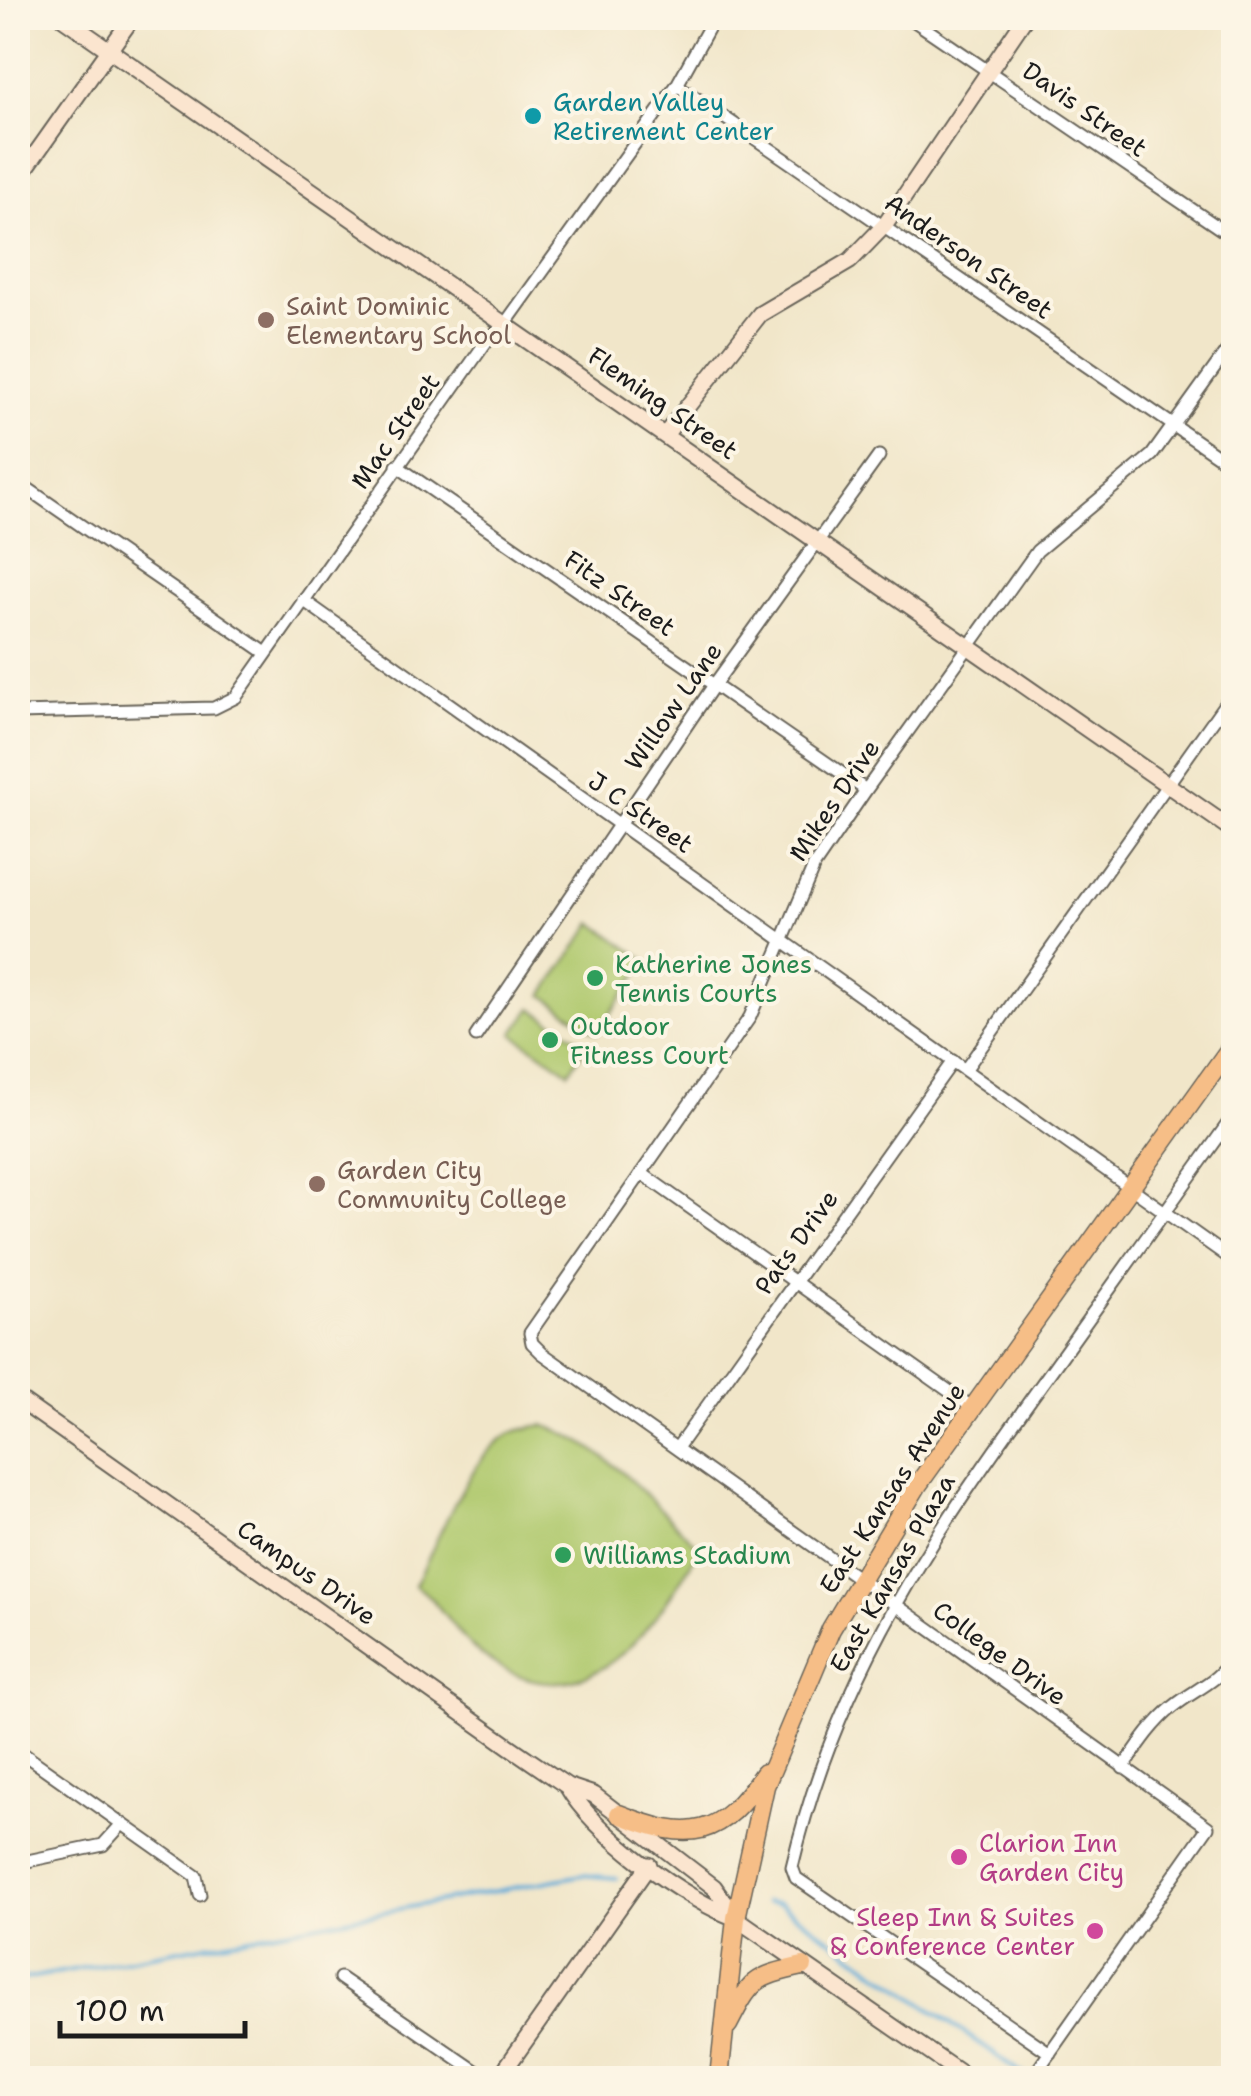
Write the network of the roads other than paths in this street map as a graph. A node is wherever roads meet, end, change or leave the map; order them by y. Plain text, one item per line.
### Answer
1 (63, 18) edge
2 (132, 18) edge
3 (714, 18) edge
4 (910, 18) edge
5 (1025, 18) edge
6 (110, 48) junction
7 (988, 70) junction
8 (677, 85) junction
9 (18, 179) edge
10 (885, 225) junction
11 (1234, 238) edge
12 (505, 324) junction
13 (1234, 341) edge
14 (1174, 426) junction
15 (665, 435) junction
16 (879, 456) dead end
17 (398, 466) junction
18 (1234, 467) edge
19 (18, 482) edge
20 (816, 540) junction
21 (303, 600) junction
22 (969, 646) junction
23 (266, 653) junction
24 (714, 686) junction
25 (1234, 691) edge
26 (18, 713) edge
27 (1168, 785) junction
28 (866, 790) junction
29 (618, 824) junction
30 (1234, 831) edge
31 (782, 938) junction
32 (476, 1036) dead end
33 (1234, 1043) edge
34 (953, 1061) junction
35 (965, 1070) junction
36 (1234, 1115) edge
37 (640, 1173) junction
38 (1132, 1187) junction
39 (1164, 1213) junction
40 (1234, 1261) edge
41 (795, 1282) junction
42 (531, 1328) joint
43 (18, 1399) edge
44 (973, 1408) junction
45 (677, 1448) junction
46 (858, 1578) junction
47 (894, 1604) junction
48 (1234, 1658) edge
49 (18, 1750) edge
50 (776, 1757) junction
51 (1124, 1768) junction
52 (567, 1786) junction
53 (620, 1814) junction
54 (122, 1824) junction
55 (18, 1863) edge
56 (649, 1865) junction
57 (200, 1896) dead end
58 (736, 1918) junction
59 (803, 1966) junction
60 (340, 1978) dead end
61 (722, 2037) junction
62 (1050, 2053) junction
63 (1035, 2074) edge
64 (486, 2078) edge
65 (499, 2078) edge
66 (719, 2078) edge
67 (967, 2078) edge

1 - 6 street, Fleming Street
2 - 6 street
3 - 8 street
4 - 7 street, Davis Street
5 - 7 street
6 - 9 street
6 - 12 street, Fleming Street
7 - 10 street
7 - 11 street, Davis Street
8 - 10 street, Anderson Street
8 - 12 street, Mac Street
10 - 14 street, Anderson Street
10 - 15 street
12 - 15 street, Fleming Street
12 - 17 street, Mac Street
13 - 14 street, Mikes Drive
14 - 18 street, Anderson Street
14 - 22 street, Mikes Drive
15 - 20 street, Fleming Street
16 - 20 street, Willow Lane
17 - 21 street, Mac Street
17 - 24 street, Fitz Street
19 - 23 street
20 - 22 street, Fleming Street
20 - 24 street, Willow Lane
21 - 23 street, Mac Street
21 - 29 street, J C Street
22 - 27 street, Fleming Street
22 - 28 street, Mikes Drive
23 - 26 street, Mac Street
24 - 28 street, Fitz Street
24 - 29 street, Willow Lane
25 - 27 street
27 - 30 street, Fleming Street
27 - 35 street
28 - 31 street, Mikes Drive
29 - 31 street, J C Street
29 - 32 street, Willow Lane
31 - 34 street, J C Street
31 - 37 street, Mikes Drive
33 - 38 main road, East Kansas Avenue
34 - 35 street, J C Street
34 - 41 street, Pats Drive
35 - 38 street
36 - 39 street, East Kansas Plaza
37 - 41 street
37 - 42 street, Mikes Drive
38 - 39 street
38 - 44 main road, East Kansas Avenue
39 - 40 street
39 - 47 street, East Kansas Plaza
41 - 44 street
41 - 45 street, Pats Drive
42 - 45 street, College Drive
43 - 52 street, Campus Drive
44 - 46 main road, East Kansas Avenue
45 - 46 street, College Drive
46 - 47 street, College Drive
46 - 50 main road, East Kansas Avenue
47 - 51 street, College Drive
47 - 62 street, East Kansas Plaza
48 - 51 street
49 - 54 street
50 - 53 main road
50 - 58 main road, East Kansas Avenue
51 - 62 street, College Drive
52 - 53 street, Campus Drive
52 - 56 street, Campus Drive
53 - 58 street, Campus Drive
54 - 55 street
54 - 57 street
56 - 58 street, Campus Drive
56 - 65 street
58 - 59 street, Campus Drive
58 - 61 main road, East Kansas Avenue
59 - 61 main road
59 - 67 street, Campus Drive
60 - 64 street
61 - 66 main road, East Kansas Avenue
62 - 63 street, College Drive

